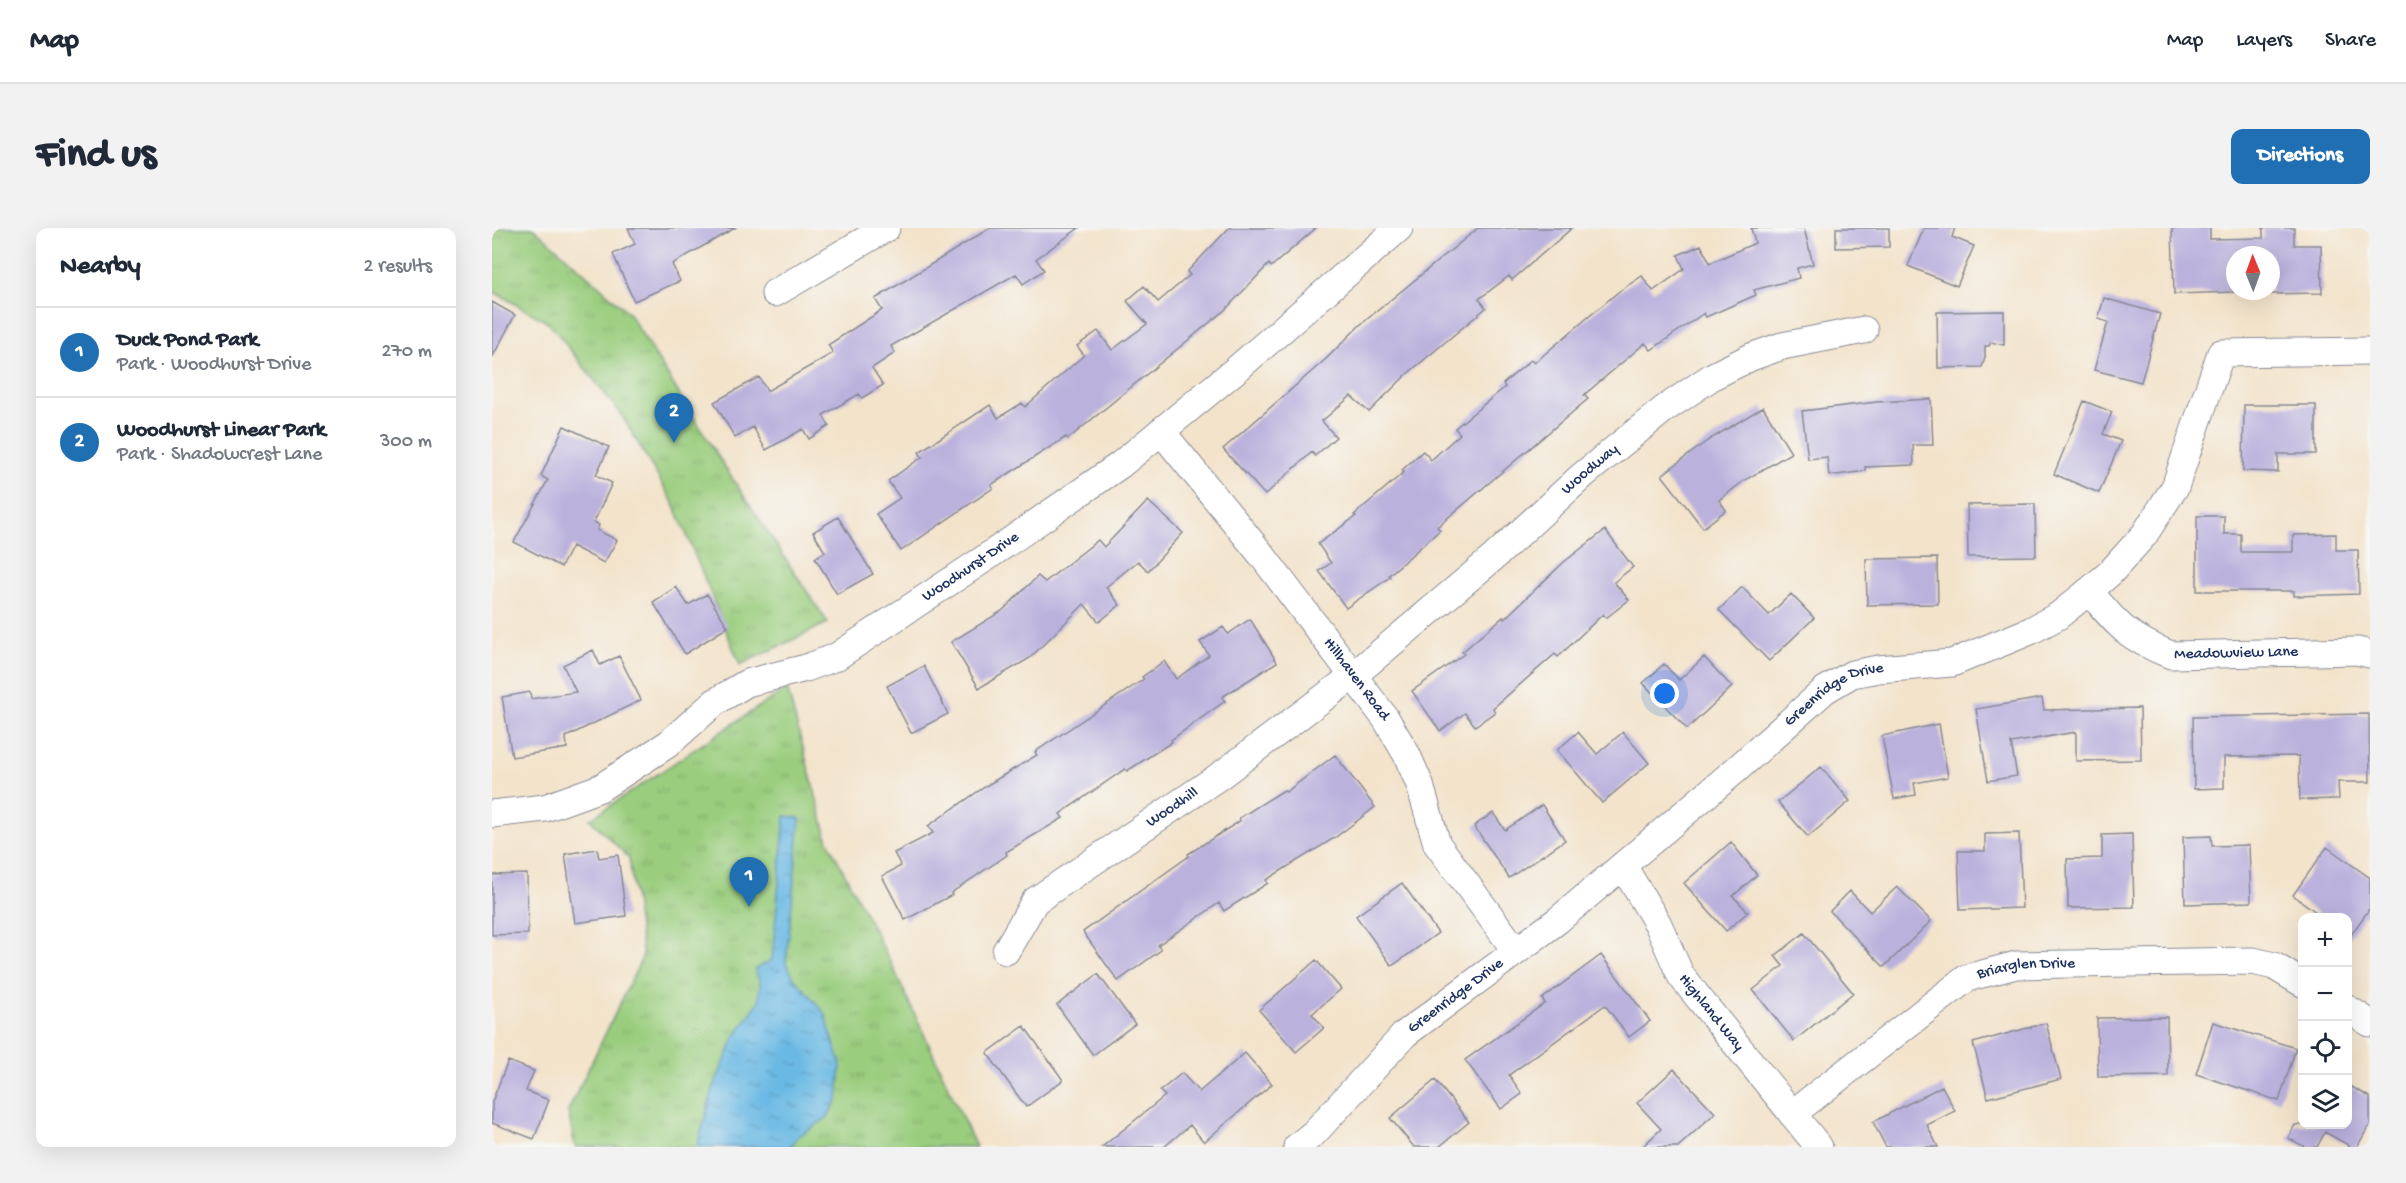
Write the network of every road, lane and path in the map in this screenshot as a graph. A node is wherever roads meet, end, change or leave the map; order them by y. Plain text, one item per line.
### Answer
1 (886, 228) edge
2 (1399, 228) edge
3 (775, 293) dead end
4 (1864, 330) dead end
5 (2370, 351) edge
6 (1161, 430) junction
7 (2089, 591) junction
8 (2370, 654) edge
9 (1354, 675) junction
10 (492, 814) edge
11 (1623, 866) junction
12 (1006, 951) dead end
13 (1516, 951) junction
14 (2298, 981) edge
15 (2352, 1012) edge
16 (2370, 1023) edge
17 (1792, 1114) junction
18 (1297, 1147) edge
19 (1819, 1147) edge

1 - 3 street
2 - 6 street, Woodhurst Drive
4 - 9 street, Woodway
5 - 7 street, Greenridge Drive
6 - 9 street, Hillhaven Road
6 - 10 street, Woodhurst Drive
7 - 8 street, Meadowview Lane
7 - 11 street, Greenridge Drive
9 - 12 street, Woodhill
9 - 13 street, Hillhaven Road
11 - 13 street, Greenridge Drive
11 - 17 street, Highland Way
13 - 18 street, Greenridge Drive
14 - 17 street, Briarglen Drive
15 - 16 street
17 - 19 street, Highland Way

